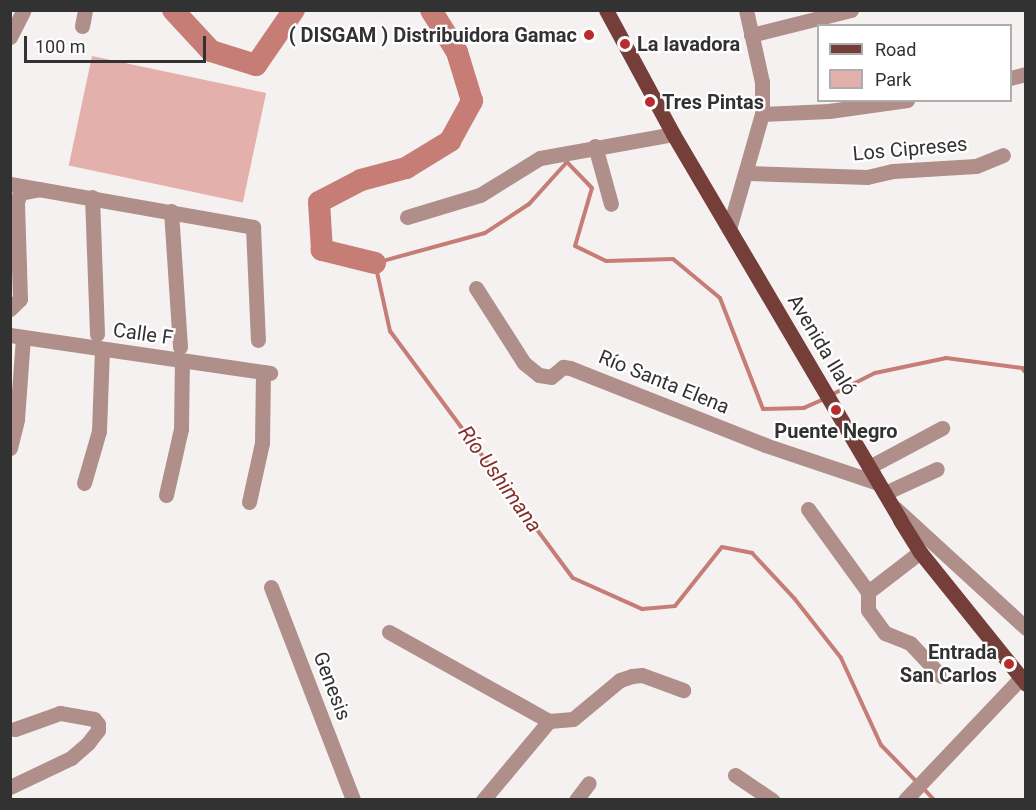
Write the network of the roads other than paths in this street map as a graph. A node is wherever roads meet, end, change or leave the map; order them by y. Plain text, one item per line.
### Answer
1 (24, 10) edge
2 (85, 10) edge
3 (606, 10) edge
4 (746, 10) edge
5 (851, 10) edge
6 (82, 26) dead end
7 (751, 35) junction
8 (10, 37) edge
9 (893, 102) edge
10 (762, 114) junction
11 (673, 134) junction
12 (595, 146) junction
13 (1003, 155) dead end
14 (748, 173) junction
15 (10, 184) edge
16 (46, 188) junction
17 (92, 196) junction
18 (611, 204) dead end
19 (171, 211) junction
20 (407, 217) dead end
21 (729, 229) junction
22 (476, 288) dead end
23 (10, 309) edge
24 (16, 336) edge
25 (258, 340) dead end
26 (100, 342) junction
27 (181, 354) junction
28 (942, 428) dead end
29 (10, 448) edge
30 (869, 467) junction
31 (937, 469) dead end
32 (84, 483) dead end
33 (884, 493) junction
34 (166, 495) dead end
35 (249, 502) dead end
36 (808, 509) dead end
37 (920, 552) junction
38 (272, 587) dead end
39 (868, 592) junction
40 (1026, 628) edge
41 (389, 632) dead end
42 (941, 676) dead end
43 (1023, 682) edge
44 (683, 690) dead end
45 (549, 721) junction
46 (15, 729) dead end
47 (735, 776) dead end
48 (589, 783) dead end
49 (10, 788) edge
50 (909, 794) edge
51 (353, 800) edge
52 (483, 800) edge
53 (576, 800) edge
54 (772, 800) edge

1 - 8 street
2 - 6 street
3 - 11 main road, Avenida Ilaló
4 - 7 street
5 - 7 street
7 - 10 street
9 - 10 street
10 - 14 street
11 - 12 street
11 - 21 main road, Avenida Ilaló
12 - 18 street
12 - 20 street
13 - 14 street, Los Cipreses
14 - 21 street
15 - 16 street
16 - 17 street
16 - 23 street
17 - 19 street
17 - 26 street
19 - 25 street
19 - 27 street
21 - 30 main road, Avenida Ilaló
22 - 33 street, Río Santa Elena
24 - 26 street, Calle F
24 - 29 street
26 - 27 street, Calle F
26 - 32 street
27 - 34 street
27 - 35 street, Calle F
28 - 30 street
30 - 33 main road, Avenida Ilaló
31 - 33 street
33 - 37 main road, Avenida Ilaló
33 - 40 street
36 - 39 street
37 - 39 street
37 - 43 main road, Avenida Ilaló
38 - 51 street, Genesis
39 - 42 street
41 - 45 street
43 - 50 street
44 - 45 street
45 - 52 street
46 - 49 street
47 - 54 street
48 - 53 street

